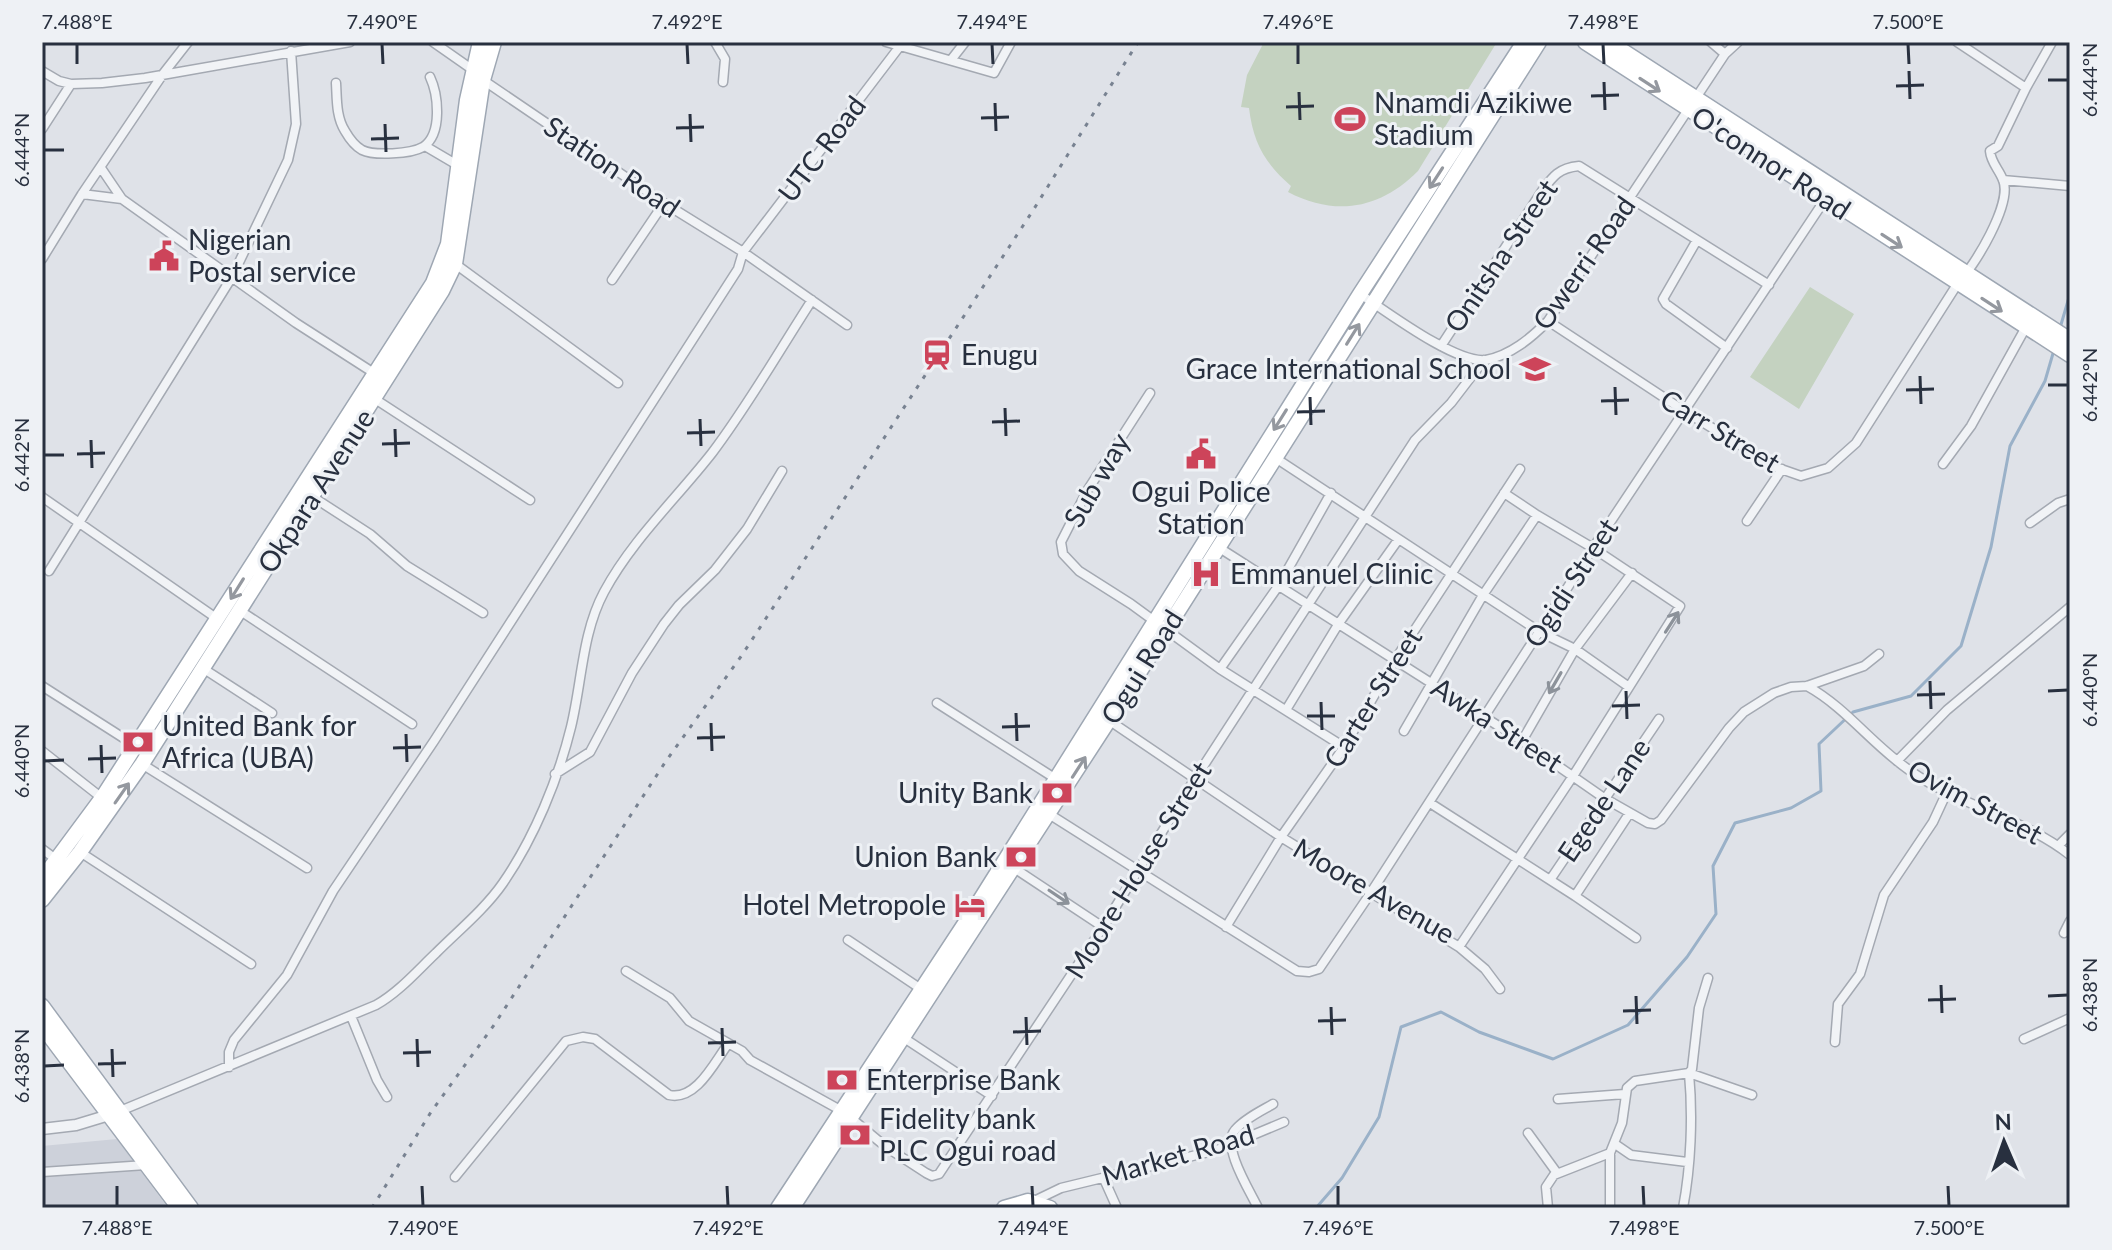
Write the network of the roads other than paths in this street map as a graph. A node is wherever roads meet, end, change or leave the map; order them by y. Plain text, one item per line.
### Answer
1 (188, 42) edge
2 (350, 42) edge
3 (433, 42) edge
4 (480, 42) edge
5 (494, 42) edge
6 (715, 42) edge
7 (886, 42) edge
8 (965, 42) edge
9 (1011, 42) edge
10 (1524, 42) edge
11 (1539, 42) edge
12 (1585, 42) edge
13 (1609, 42) edge
14 (1711, 42) edge
15 (1738, 42) edge
16 (1957, 42) edge
17 (2052, 42) edge
18 (900, 46) junction
19 (291, 51) junction
20 (1725, 54) junction
21 (951, 60) junction
22 (42, 71) edge
23 (163, 74) junction
24 (478, 75) junction
25 (430, 77) dead end
26 (723, 82) dead end
27 (336, 83) dead end
28 (71, 84) junction
29 (2026, 88) junction
30 (1692, 104) junction
31 (42, 129) edge
32 (425, 146) junction
33 (459, 166) junction
34 (101, 168) junction
35 (2003, 180) junction
36 (2070, 186) edge
37 (1829, 193) junction
38 (82, 194) junction
39 (1630, 198) junction
40 (122, 199) junction
41 (664, 203) junction
42 (1697, 240) junction
43 (44, 247) edge
44 (743, 252) junction
45 (42, 259) edge
46 (450, 259) junction
47 (232, 277) junction
48 (1963, 278) junction
49 (612, 280) dead end
50 (1769, 285) junction
51 (1360, 294) junction
52 (812, 300) junction
53 (1373, 302) junction
54 (1548, 321) junction
55 (2028, 323) junction
56 (847, 325) dead end
57 (2070, 340) edge
58 (1441, 346) junction
59 (1727, 348) junction
60 (2070, 355) edge
61 (1484, 360) junction
62 (380, 378) junction
63 (618, 383) dead end
64 (1150, 393) dead end
65 (375, 399) junction
66 (1686, 412) junction
67 (332, 452) junction
68 (1269, 454) junction
69 (1943, 464) dead end
70 (1520, 469) dead end
71 (1782, 469) junction
72 (782, 471) dead end
73 (1331, 493) junction
74 (1504, 493) junction
75 (42, 497) edge
76 (313, 497) junction
77 (2070, 499) edge
78 (530, 500) dead end
79 (1537, 515) junction
80 (1365, 517) junction
81 (1747, 521) dead end
82 (79, 523) junction
83 (2030, 523) dead end
84 (1398, 540) junction
85 (1218, 547) junction
86 (1593, 548) junction
87 (49, 571) dead end
88 (1632, 573) junction
89 (1451, 575) junction
90 (1279, 585) junction
91 (1483, 595) junction
92 (1310, 606) junction
93 (2068, 608) edge
94 (239, 610) junction
95 (483, 613) dead end
96 (223, 623) junction
97 (1339, 623) junction
98 (1160, 626) junction
99 (1540, 632) junction
100 (1575, 649) junction
101 (1879, 654) dead end
102 (1395, 660) junction
103 (204, 669) junction
104 (1220, 669) junction
105 (1433, 683) junction
106 (42, 686) edge
107 (1807, 686) junction
108 (1629, 687) junction
109 (1254, 689) junction
110 (937, 703) dead end
111 (1286, 710) junction
112 (272, 713) dead end
113 (1104, 716) junction
114 (1484, 718) junction
115 (1659, 719) dead end
116 (412, 724) dead end
117 (1404, 731) dead end
118 (1522, 741) junction
119 (136, 746) junction
120 (1344, 747) junction
121 (42, 751) edge
122 (1897, 761) junction
123 (142, 764) junction
124 (555, 775) junction
125 (1573, 776) junction
126 (1197, 777) junction
127 (1056, 779) junction
128 (1946, 794) junction
129 (102, 798) junction
130 (1604, 798) junction
131 (1430, 803) junction
132 (1049, 814) junction
133 (1629, 814) junction
134 (97, 818) junction
135 (2070, 834) edge
136 (1281, 837) junction
137 (2058, 846) junction
138 (42, 849) edge
139 (80, 852) junction
140 (2070, 855) edge
141 (1518, 859) junction
142 (57, 860) junction
143 (307, 868) dead end
144 (1014, 868) junction
145 (1139, 870) junction
146 (42, 879) edge
147 (1550, 880) junction
148 (1370, 894) junction
149 (1575, 896) junction
150 (42, 900) edge
151 (2070, 921) edge
152 (1103, 927) junction
153 (1226, 927) junction
154 (2064, 933) dead end
155 (1636, 938) dead end
156 (848, 940) dead end
157 (1459, 947) junction
158 (251, 964) dead end
159 (626, 971) dead end
160 (1708, 978) dead end
161 (921, 989) junction
162 (1500, 989) dead end
163 (42, 1006) edge
164 (351, 1016) junction
165 (2070, 1018) edge
166 (42, 1026) edge
167 (904, 1038) junction
168 (2024, 1039) dead end
169 (1835, 1042) dead end
170 (728, 1044) junction
171 (229, 1067) junction
172 (1689, 1073) junction
173 (1625, 1094) junction
174 (1752, 1095) dead end
175 (992, 1096) junction
176 (387, 1097) dead end
177 (1558, 1099) dead end
178 (1273, 1104) dead end
179 (114, 1113) junction
180 (846, 1114) junction
181 (1284, 1122) dead end
182 (42, 1129) edge
183 (1528, 1133) dead end
184 (1230, 1145) junction
185 (1613, 1149) junction
186 (1687, 1162) junction
187 (147, 1165) junction
188 (42, 1172) edge
189 (1557, 1173) junction
190 (455, 1177) dead end
191 (1104, 1179) junction
192 (1032, 1205) edge
193 (179, 1208) edge
194 (191, 1208) edge
195 (778, 1208) edge
196 (792, 1208) edge
197 (1004, 1208) edge
198 (1050, 1208) edge
199 (1117, 1208) edge
200 (1258, 1208) edge
201 (1548, 1208) edge
202 (1610, 1208) edge
203 (1683, 1208) edge

1 - 23 street
2 - 19 street
3 - 24 street, Station Road
4 - 24 main road, Okpara Avenue
5 - 24 main road, Okpara Avenue
6 - 26 street
7 - 18 street
8 - 21 street
9 - 21 street
10 -> 51 main road, Ogui Road
11 - 53 main road, Ogui Road
12 -> 30 main road, O'connor Road
13 - 30 main road, O'connor Road
14 - 20 street
15 - 20 street, Owerri Road
16 - 29 street
17 - 29 street
18 - 21 street
18 - 44 street, UTC Road
19 - 23 street
19 - 47 street
20 - 30 street, Owerri Road
22 - 28 street
23 - 28 street
23 - 34 street
24 - 33 main road, Okpara Avenue
24 - 41 street, Station Road
24 - 46 main road, Okpara Avenue
25 - 32 street
27 - 32 street
28 - 31 street
29 - 35 street
30 - 37 main road, O'connor Road
30 - 39 street, Owerri Road
32 - 33 street
33 - 46 main road, Okpara Avenue
34 - 38 street
34 - 40 street
35 - 36 street
35 - 48 street, Carr Street
37 - 48 main road, O'connor Road
37 - 50 street, Ogidi Street
38 - 40 street
38 - 43 street
39 - 42 street, Onitsha Street
39 - 54 street, Owerri Road
39 - 58 street, Onitsha Street
40 - 47 street
41 - 44 street, Station Road
41 - 49 street
42 - 50 street, Onitsha Street
42 - 59 street
43 - 45 street
44 - 52 street, Station Road
44 - 171 street, UTC Road
46 - 62 main road, Okpara Avenue
46 - 63 street
47 - 62 street
47 - 82 street
48 - 55 main road, O'connor Road
48 - 71 street, Carr Street
50 - 59 street, Ogidi Street
51 - 53 street
51 -> 68 main road, Ogui Road
52 - 56 street, Station Road
52 - 124 street
53 - 58 street
68 -> 53 main road, Ogui Road
54 - 61 street, Owerri Road
54 - 66 street, Carr Street
55 - 57 main road
55 - 60 main road
55 - 69 street
58 - 61 street
59 - 66 street, Ogidi Street
61 - 80 street, Moore House Street
62 - 65 main road, Okpara Avenue
62 - 67 main road, Okpara Avenue
64 - 98 street, Sub way
65 - 67 main road, Okpara Avenue
65 - 78 street
66 - 71 street, Carr Street
66 - 86 street, Ogidi Street
67 - 76 main road, Okpara Avenue
67 -> 96 main road, Okpara Avenue
68 - 73 street
68 - 85 main road, Ogui Road
68 - 98 main road, Ogui Road
70 - 74 street, Carter Street
71 - 81 street
72 - 124 street
73 - 80 street
73 - 90 street
74 - 79 street
74 - 89 street, Carter Street
75 - 82 street
76 - 94 main road, Okpara Avenue
76 - 95 street
77 - 83 street
79 - 86 street
79 - 91 street
80 - 84 street
80 - 92 street, Moore House Street
82 - 87 street
82 - 96 street
84 - 89 street
84 - 97 street
85 - 90 street, Awka Street
85 - 98 main road, Ogui Road
86 - 88 street
86 - 99 street, Ogidi Street
88 - 100 street
108 -> 88 street, Moore Avenue
89 - 91 street
89 - 102 street, Carter Street
90 - 92 street, Awka Street
90 - 104 street
91 - 99 street
91 - 105 street
92 - 97 street, Awka Street
92 - 109 street, Moore House Street
93 - 122 street
94 - 96 main road, Okpara Avenue
94 - 116 street
96 - 103 main road, Okpara Avenue
96 - 119 main road, Okpara Avenue
97 - 102 street, Awka Street
97 - 111 street
98 - 104 street
98 - 113 main road, Ogui Road
99 - 100 street
99 - 114 street, Ogidi Street
100 - 108 street
100 -> 118 street
101 - 107 street
102 - 105 street, Awka Street
102 - 120 street, Carter Street
103 - 112 street
103 - 123 main road, Okpara Avenue
104 - 109 street
105 - 114 street, Awka Street
105 - 117 street
106 - 119 street
107 - 122 street, Ovim Street
107 - 133 street, Awka Street
108 - 125 street, Moore Avenue
109 - 111 street
109 - 126 street, Moore House Street
110 - 127 street
111 - 120 street
113 - 126 street, Moore Avenue
113 - 127 main road, Ogui Road
132 -> 113 main road, Ogui Road
114 - 118 street, Awka Street
114 - 131 street, Ogidi Street
115 - 130 street, Egede Lane
118 - 125 street, Awka Street
119 - 129 main road, Okpara Avenue
120 - 136 street, Carter Street
121 - 129 street
122 - 128 street, Ovim Street
134 -> 123 main road, Okpara Avenue
123 - 143 street
124 - 164 street
125 - 130 street, Awka Street
125 - 141 street, Moore Avenue
126 - 136 street, Moore Avenue
126 - 145 street, Moore House Street
127 - 161 main road, Ogui Road
128 - 137 street, Ovim Street
128 - 169 street
129 - 134 main road, Okpara Avenue
130 - 133 street, Awka Street
130 - 147 street, Egede Lane
131 - 141 street
131 - 148 street, Ogidi Street
132 - 144 main road, Ogui Road
132 - 145 street
133 - 149 street
134 - 139 main road, Okpara Avenue
134 - 142 main road, Okpara Avenue
135 - 137 street
136 - 148 street, Moore Avenue
136 - 153 street, Carter Street
137 - 140 street, Ovim Street
138 - 142 street
139 - 150 main road, Okpara Avenue
139 - 158 street
141 - 147 street
141 - 157 street, Moore Avenue
142 - 146 main road, Okpara Avenue
144 -> 152 street
144 - 167 main road, Ogui Road
145 - 152 street, Moore House Street
145 - 153 street
147 - 149 street
148 - 153 street, Ogidi Street
148 - 157 street, Moore Avenue
149 - 155 street
151 - 154 street
152 - 175 street, Moore House Street
156 - 161 street
157 - 162 street
159 - 170 street
160 - 172 street
161 - 180 main road, Ogui Road
163 - 179 main road
164 - 171 street
164 - 176 street
165 - 168 street
166 - 179 main road
167 - 175 street
167 - 180 main road, Ogui Road
170 - 180 street
170 - 190 street
171 - 179 street
172 - 173 street
172 - 174 street
172 - 186 street
173 - 177 street
173 - 185 street
175 - 180 street, Moore House Street
178 - 184 street
179 - 182 street
179 - 187 main road
179 - 194 main road
180 - 195 main road, Ogui Road
180 - 196 main road, Ogui Road
181 - 184 street, Market Road
183 - 189 street
184 - 191 street, Market Road
184 - 200 street
185 - 186 street
185 - 189 street
185 - 202 street
186 - 203 street
187 - 188 street
187 - 193 main road
189 - 201 street
191 - 192 street, Market Road
191 - 199 street
192 - 197 main road
192 - 198 main road

